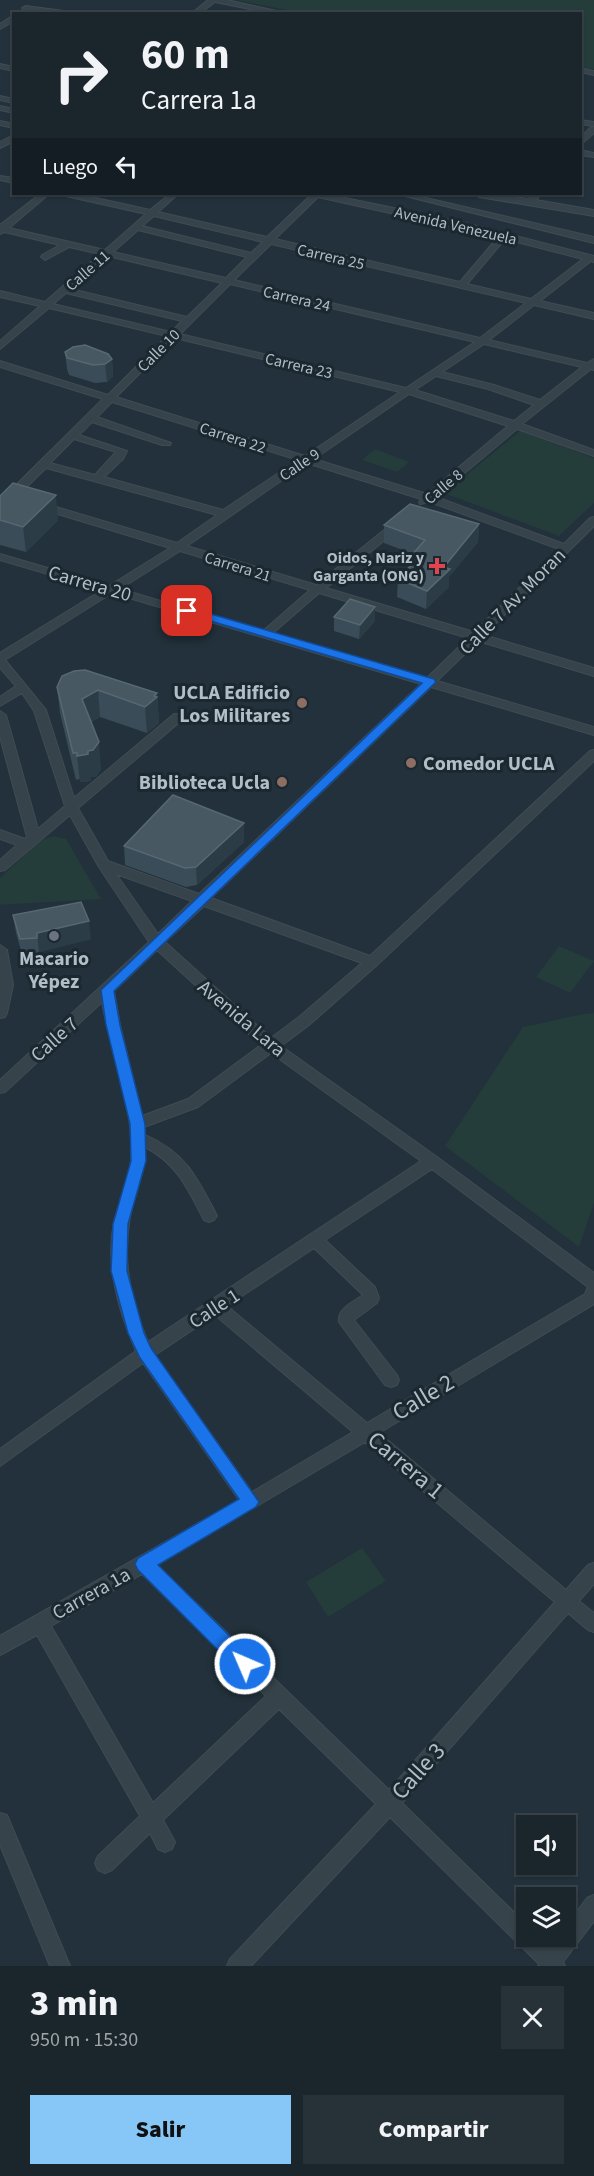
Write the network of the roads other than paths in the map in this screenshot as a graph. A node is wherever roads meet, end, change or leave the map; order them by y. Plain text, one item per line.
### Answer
1 (39, 0) edge
2 (215, 0) edge
3 (26, 8) junction
4 (21, 12) edge
5 (56, 12) edge
6 (197, 12) edge
7 (276, 12) edge
8 (0, 18) edge
9 (12, 19) edge
10 (0, 27) edge
11 (594, 126) edge
12 (582, 141) edge
13 (594, 143) edge
14 (44, 195) edge
15 (173, 195) edge
16 (315, 195) edge
17 (320, 195) edge
18 (363, 195) edge
19 (405, 195) edge
20 (441, 195) edge
21 (485, 195) edge
22 (537, 195) edge
23 (95, 196) edge
24 (534, 203) junction
25 (551, 206) junction
26 (500, 208) junction
27 (152, 213) junction
28 (540, 213) dead end
29 (594, 213) edge
30 (136, 227) junction
31 (1, 229) edge
32 (552, 230) junction
33 (594, 232) edge
34 (503, 236) junction
35 (594, 240) edge
36 (269, 241) junction
37 (67, 244) junction
38 (106, 253) junction
39 (253, 256) junction
40 (592, 256) edge
41 (45, 257) dead end
42 (227, 281) junction
43 (461, 286) junction
44 (64, 290) junction
45 (0, 294) edge
46 (532, 302) junction
47 (47, 306) junction
48 (594, 316) edge
49 (188, 320) junction
50 (173, 335) junction
51 (482, 341) junction
52 (0, 346) edge
53 (0, 364) edge
54 (592, 365) edge
55 (433, 373) junction
56 (408, 391) junction
57 (109, 398) junction
58 (542, 404) junction
59 (90, 418) junction
60 (515, 425) junction
61 (73, 436) junction
62 (166, 443) dead end
63 (594, 453) edge
64 (305, 460) junction
65 (44, 464) junction
66 (96, 478) junction
67 (429, 498) junction
68 (16, 499) edge
69 (0, 507) edge
70 (225, 514) junction
71 (594, 520) edge
72 (179, 547) junction
73 (566, 548) junction
74 (0, 557) edge
75 (112, 589) junction
76 (316, 590) junction
77 (266, 634) junction
78 (477, 637) junction
79 (0, 660) edge
80 (594, 672) edge
81 (430, 682) junction
82 (23, 687) junction
83 (0, 702) edge
84 (0, 715) edge
85 (178, 717) dead end
86 (594, 730) edge
87 (594, 754) edge
88 (71, 806) junction
89 (0, 834) edge
90 (30, 841) junction
91 (103, 864) junction
92 (0, 867) edge
93 (201, 900) junction
94 (156, 941) junction
95 (0, 950) edge
96 (372, 963) junction
97 (107, 990) junction
98 (0, 1013) edge
99 (271, 1046) junction
100 (0, 1088) edge
101 (138, 1131) junction
102 (432, 1161) junction
103 (208, 1216) dead end
104 (315, 1240) junction
105 (594, 1282) edge
106 (594, 1291) edge
107 (217, 1306) junction
108 (145, 1353) junction
109 (391, 1380) dead end
110 (365, 1431) junction
111 (0, 1459) edge
112 (250, 1502) junction
113 (144, 1564) junction
114 (594, 1571) edge
115 (568, 1603) junction
116 (39, 1622) junction
117 (594, 1624) edge
118 (0, 1646) edge
119 (278, 1697) junction
120 (390, 1803) junction
121 (153, 1817) junction
122 (0, 1822) edge
123 (165, 1842) dead end
124 (105, 1863) dead end
125 (594, 1905) edge
126 (551, 1965) edge
127 (60, 1966) edge
128 (237, 1966) edge

1 - 3 street
2 - 6 street
2 - 7 street
3 - 4 street
3 - 5 street
8 - 9 street
9 - 10 street
11 - 12 street
12 - 13 street
14 - 31 street
15 - 27 street, Calle 11
16 - 36 street, Calle 10
17 - 34 street, Avenida Venezuela
18 - 40 street, Avenida Venezuela
19 - 32 street, Avenida Venezuela
20 - 26 street, Avenida Venezuela
21 - 24 street
22 - 24 street
23 - 27 street, Carrera 25
24 - 25 street
25 - 28 street
25 - 29 street
26 - 32 street
26 - 33 street, Avenida Venezuela
27 - 30 street, Calle 11
27 - 36 street, Carrera 25
30 - 38 street, Calle 11
30 - 39 street
31 - 37 street, Carrera 24
32 - 35 street, Avenida Venezuela
34 - 40 street, Avenida Venezuela
34 - 43 street
36 - 39 street, Calle 10
36 - 43 street, Carrera 25
37 - 38 street, Carrera 24
37 - 41 street
38 - 42 street, Carrera 24
38 - 44 street, Calle 11
39 - 42 street, Calle 10
40 - 46 street, Calle 9
42 - 49 street, Calle 10
42 - 51 street, Carrera 24
43 - 46 street, Carrera 25
44 - 47 street, Calle 11
44 - 49 street
45 - 47 street, Carrera 23
46 - 48 street, Carrera 25
46 - 51 street, Calle 9
47 - 50 street, Carrera 23
47 - 52 street, Calle 11
49 - 50 street, Calle 10
50 - 56 street, Carrera 23
50 - 57 street, Calle 10
51 - 54 street, Carrera 24
51 - 55 street, Calle 9
53 - 57 street, Carrera 22
54 - 58 street, Calle 8
55 - 56 street, Calle 9
55 - 58 street
56 - 60 street, Carrera 23
56 - 64 street, Calle 9
57 - 59 street, Calle 10
57 - 64 street, Carrera 22
58 - 60 street, Calle 8
59 - 61 street, Calle 10
59 - 62 street
60 - 63 street, Carrera 23
60 - 67 street, Calle 8
61 - 65 street, Calle 10
61 - 66 street
64 - 67 street, Carrera 22
64 - 70 street, Calle 9
65 - 66 street
65 - 68 street, Calle 10
66 - 70 street
67 - 73 street, Carrera 22
67 - 76 street, Calle 8
68 - 69 street, Calle 10
68 - 72 street, Carrera 21
70 - 72 street, Calle 9
71 - 73 street, Calle 7 Av. Moran
72 - 75 street, Calle 9
72 - 76 street, Carrera 21
73 - 78 street, Calle 7 Av. Moran
74 - 75 street, Carrera 20
75 - 77 street, Carrera 20
75 - 79 street, Calle 9
76 - 77 street, Calle 8
76 - 78 street, Carrera 21
77 - 81 street, Carrera 20
78 - 80 street, Carrera 21
78 - 81 street, Calle 7 Av. Moran
79 - 82 street, Avenida Lara
81 - 86 street, Carrera 20
81 - 93 street
82 - 83 street
82 - 88 street, Avenida Lara
84 - 90 street
85 - 88 street
87 - 96 street
88 - 90 street
88 - 91 street, Avenida Lara
89 - 90 street
90 - 92 street
91 - 93 street
91 - 94 street, Avenida Lara
93 - 94 street
93 - 96 street
94 - 97 street
94 - 99 street, Avenida Lara
95 - 98 street
96 - 99 street
97 - 100 street, Calle 7
97 - 101 street
99 - 101 street
99 - 102 street, Avenida Lara
101 - 103 street
101 - 108 street
102 - 104 street, Calle 1
102 - 105 street, Avenida Lara
104 - 107 street, Calle 1
104 - 109 street
106 - 110 street, Calle 2
107 - 108 street, Calle 1
107 - 110 street, Carrera 1
108 - 111 street, Calle 1
108 - 112 street
110 - 112 street, Calle 2
110 - 115 street, Carrera 1
112 - 113 street, Carrera 1a
113 - 116 street, Carrera 1a
113 - 119 street
114 - 115 street, Calle 3
115 - 117 street, Carrera 1
115 - 120 street, Calle 3
116 - 118 street, Carrera 1a
116 - 121 street
119 - 120 street
119 - 121 street
120 - 126 street
120 - 128 street, Calle 3
121 - 123 street
121 - 124 street
122 - 127 street
125 - 126 street

